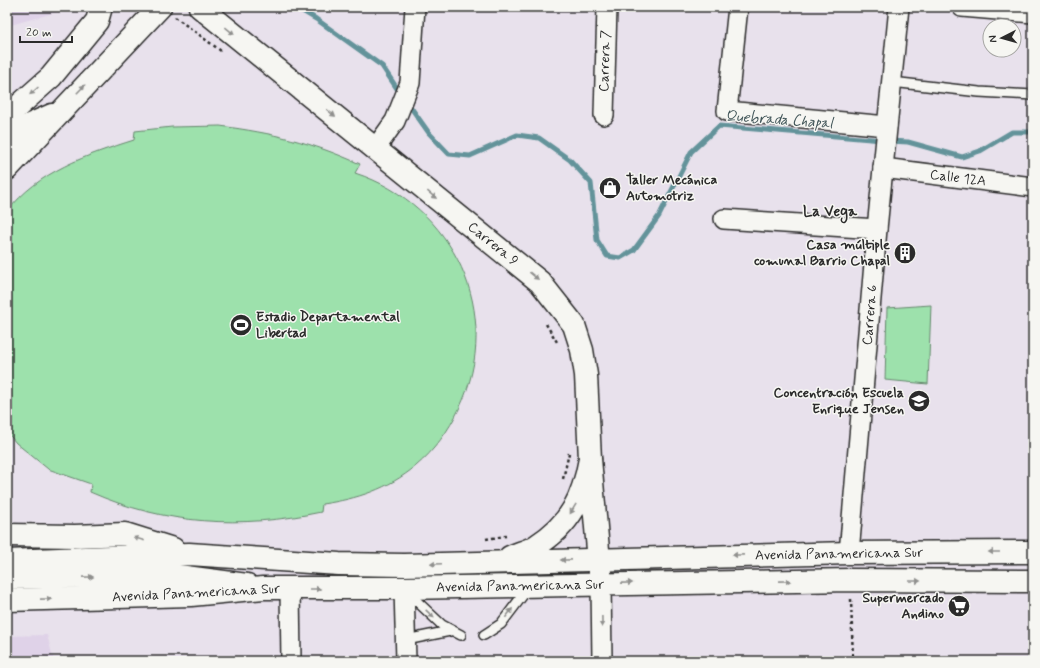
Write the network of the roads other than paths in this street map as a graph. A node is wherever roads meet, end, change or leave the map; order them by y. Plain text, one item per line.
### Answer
1 (101, 7) edge
2 (200, 7) edge
3 (415, 7) edge
4 (606, 7) edge
5 (738, 7) edge
6 (899, 7) edge
7 (962, 7) edge
8 (167, 12) edge
9 (1033, 13) edge
10 (892, 82) junction
11 (1033, 95) edge
12 (60, 111) junction
13 (604, 115) dead end
14 (7, 116) edge
15 (887, 131) junction
16 (7, 138) edge
17 (375, 149) junction
18 (884, 162) junction
19 (7, 168) edge
20 (1033, 187) edge
21 (724, 219) dead end
22 (877, 229) junction
23 (590, 459) junction
24 (7, 534) edge
25 (849, 552) junction
26 (1033, 552) edge
27 (189, 554) junction
28 (600, 559) junction
29 (7, 561) edge
30 (483, 562) junction
31 (7, 578) edge
32 (601, 584) junction
33 (1032, 584) edge
34 (530, 586) junction
35 (262, 588) junction
36 (404, 588) junction
37 (290, 589) junction
38 (7, 600) edge
39 (450, 632) junction
40 (461, 635) dead end
41 (484, 635) dead end
42 (406, 640) junction
43 (291, 661) edge
44 (406, 661) edge
45 (602, 661) edge

1 -> 14 main road
2 -> 17 main road, Carrera 9
3 - 17 street
4 - 13 street, Carrera 7
5 - 15 street
6 - 10 street, Carrera 6
7 - 9 street
12 -> 8 main road
10 - 11 lane
10 - 15 street, Carrera 6
12 - 16 main road
12 - 19 main road
15 - 18 street, Carrera 6
17 -> 23 main road, Carrera 9
18 - 20 street, Calle 12A
18 - 22 street, Carrera 6
21 - 22 street
22 - 25 street, Carrera 6
23 - 28 main road, Carrera 9
23 -> 30 main road
27 -> 24 main road
26 -> 25 main road, Avenida Panamericana Sur
25 -> 28 main road, Avenida Panamericana Sur
27 - 29 main road
30 -> 27 main road, Avenida Panamericana Sur
28 -> 30 main road, Avenida Panamericana Sur
28 - 32 main road, Carrera 9
31 -> 35 main road
32 -> 33 main road, Avenida Panamericana Sur
32 - 34 main road, Avenida Panamericana Sur
32 -> 45 street
34 - 36 main road, Avenida Panamericana Sur
41 -> 34 lane
35 - 37 main road, Avenida Panamericana Sur
38 -> 35 main road, Avenida Panamericana Sur
37 -> 36 main road, Avenida Panamericana Sur
36 -> 39 lane
36 - 42 street
37 - 43 street
39 - 40 lane
39 - 42 lane
42 - 44 street

